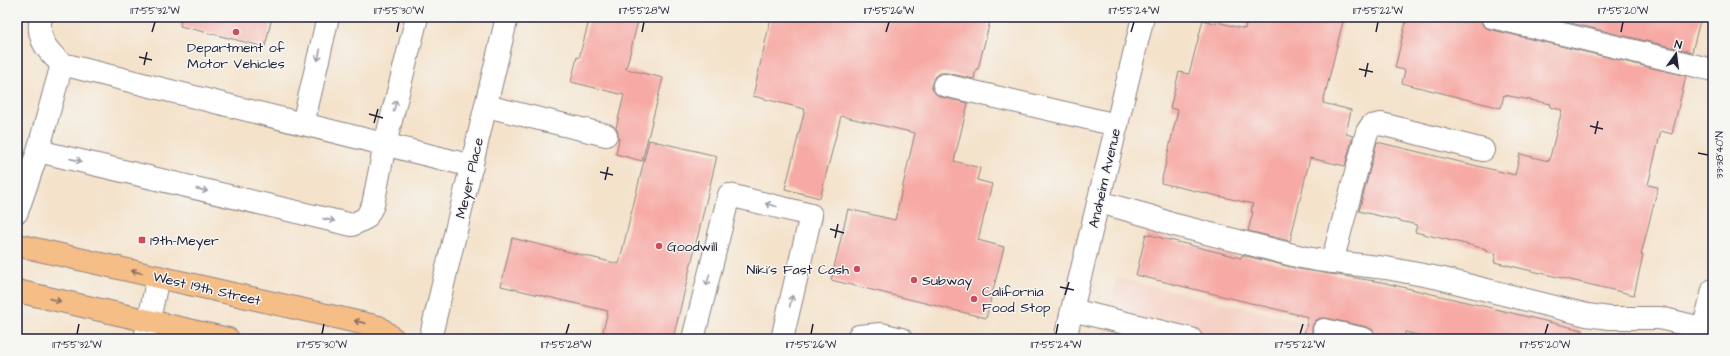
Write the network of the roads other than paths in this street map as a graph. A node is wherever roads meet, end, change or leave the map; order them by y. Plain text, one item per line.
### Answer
1 (41, 17) edge
2 (328, 17) edge
3 (417, 17) edge
4 (507, 17) edge
5 (1143, 17) edge
6 (1492, 17) edge
7 (62, 64) junction
8 (1713, 70) edge
9 (944, 85) dead end
10 (486, 106) junction
11 (303, 124) junction
12 (1117, 125) junction
13 (606, 135) dead end
14 (385, 144) junction
15 (1483, 150) dead end
16 (38, 151) junction
17 (472, 166) junction
18 (1099, 202) junction
19 (17, 212) edge
20 (17, 245) edge
21 (1332, 262) junction
22 (158, 277) junction
23 (1713, 290) edge
24 (17, 291) edge
25 (1072, 310) junction
26 (147, 330) edge
27 (1324, 330) dead end
28 (1132, 332) edge
29 (1706, 333) edge
30 (1157, 335) edge
31 (228, 339) edge
32 (394, 339) edge
33 (430, 339) edge
34 (694, 339) edge
35 (782, 339) edge
36 (857, 339) edge
37 (901, 339) edge
38 (1065, 339) edge
39 (1191, 339) edge
40 (1364, 339) edge

1 - 7 street
2 -> 11 street
14 -> 3 street
4 - 10 street, Meyer Place
5 - 12 street, Anaheim Avenue
6 - 8 street
7 - 11 street
7 - 16 street
9 - 12 street
10 - 13 street
10 - 17 street, Meyer Place
11 - 14 street
12 - 18 street, Anaheim Avenue
16 -> 14 street
14 - 17 street
15 - 21 street
16 - 19 street
17 - 33 street, Meyer Place
18 - 21 street
18 - 25 street, Anaheim Avenue
22 -> 20 main road, West 19th Street
21 - 29 street
22 - 26 street
32 -> 22 main road, West 19th Street
23 - 29 street
24 -> 26 main road
25 - 28 street
25 - 38 street, Anaheim Avenue
26 - 31 main road
27 - 40 street
28 - 30 street
30 - 39 street
35 -> 34 street
36 - 37 street

